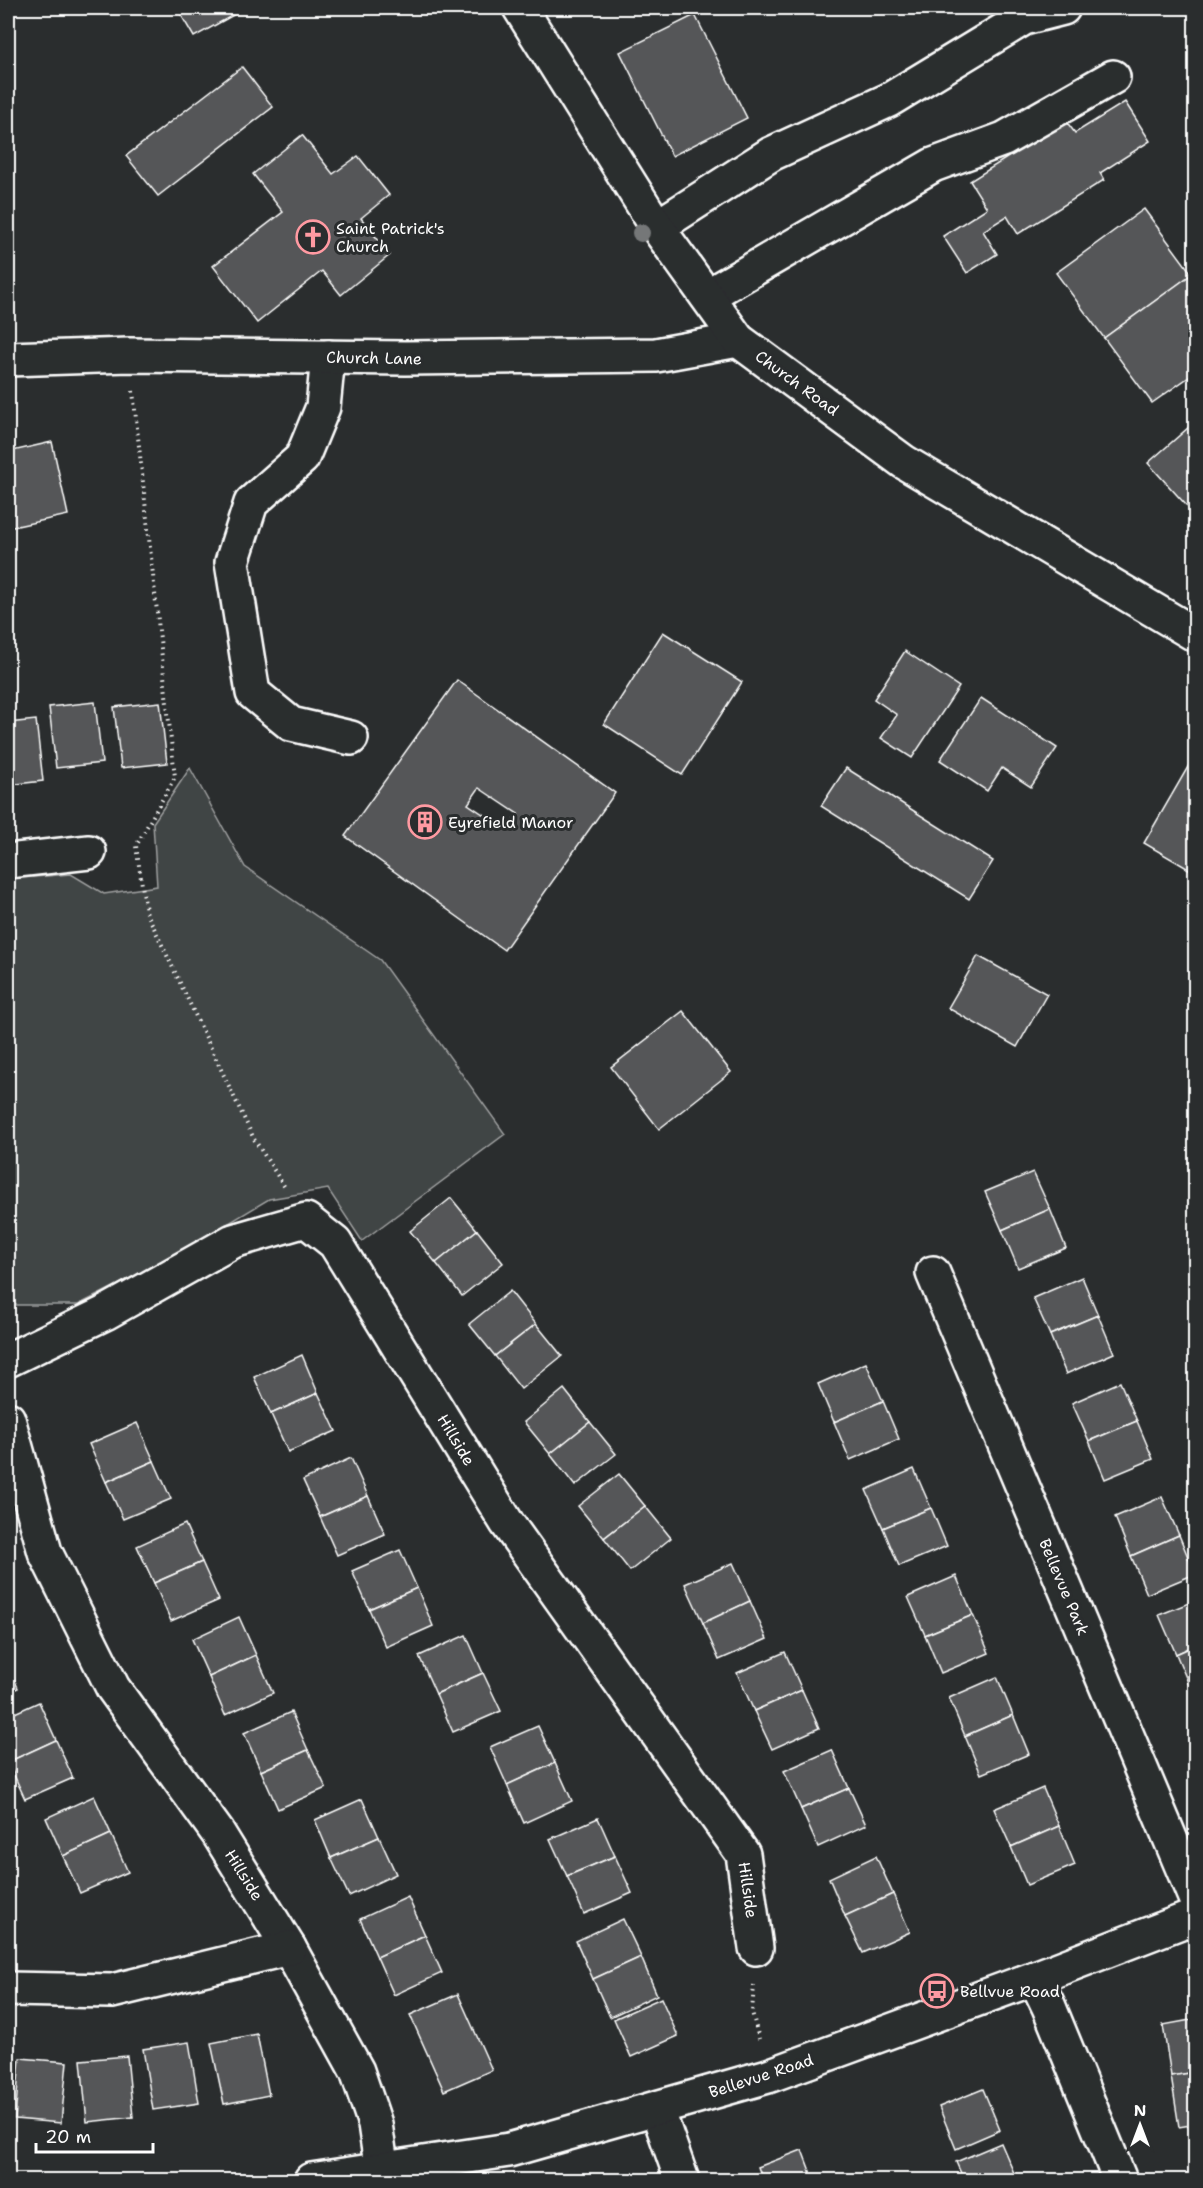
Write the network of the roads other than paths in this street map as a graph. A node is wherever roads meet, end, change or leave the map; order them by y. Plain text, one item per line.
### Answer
1 (520, 8) edge
2 (1063, 8) edge
3 (1113, 77) dead end
4 (657, 227) junction
5 (707, 296) junction
6 (738, 340) junction
7 (328, 357) junction
8 (8, 359) edge
9 (1196, 635) edge
10 (351, 738) dead end
11 (89, 852) dead end
12 (8, 861) edge
13 (933, 1273) dead end
14 (8, 1360) edge
15 (8, 1419) edge
16 (1196, 1900) edge
17 (1196, 1916) edge
18 (289, 1948) junction
19 (756, 1948) road end
20 (1035, 1978) junction
21 (8, 1989) edge
22 (657, 2109) junction
23 (382, 2171) junction
24 (311, 2181) edge
25 (682, 2181) edge
26 (1120, 2181) edge

1 - 4 street, Church Road
2 - 4 street
3 - 5 street
4 - 5 street, Church Road
5 - 6 street, Church Road
6 - 7 street, Church Lane
6 - 9 street, Church Road
7 - 8 street, Church Lane
7 - 10 street
11 - 12 street
13 - 16 street, Bellevue Park
14 - 19 street, Hillside
15 - 18 street, Hillside
17 - 20 street, Bellevue Road
18 - 21 street
18 - 23 street, Hillside
20 - 22 street, Bellevue Road
20 - 26 street
22 - 23 street, Bellevue Road
22 - 25 street
23 - 24 street, Bellevue Road

